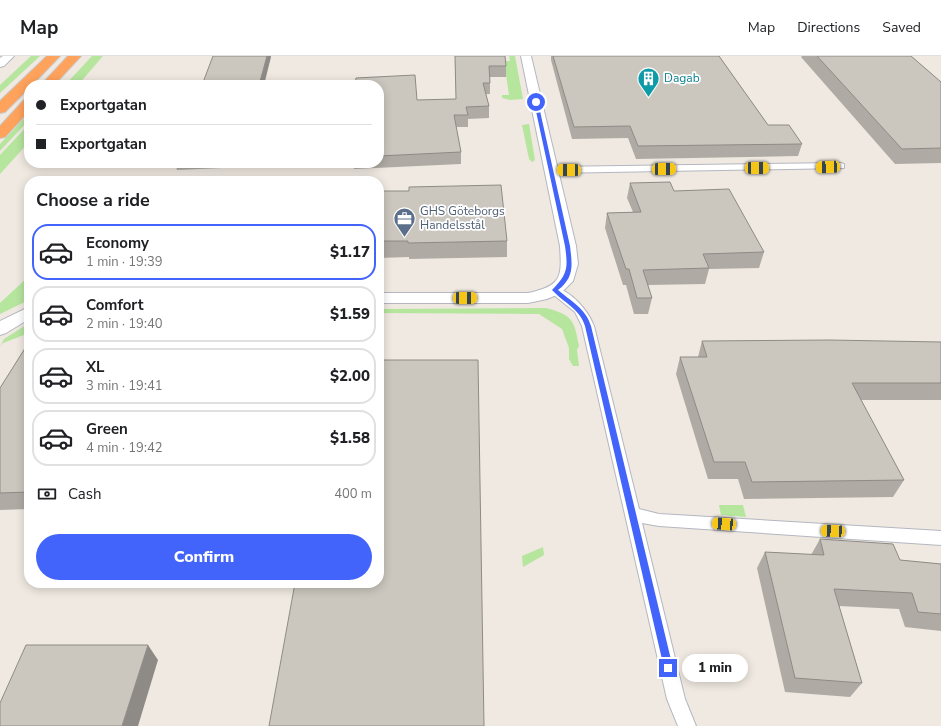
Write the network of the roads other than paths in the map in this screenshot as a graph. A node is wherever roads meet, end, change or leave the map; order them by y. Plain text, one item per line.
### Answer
1 (9, 56) edge
2 (54, 56) edge
3 (75, 56) edge
4 (526, 56) edge
5 (0, 64) edge
6 (30, 80) edge
7 (52, 80) edge
8 (24, 85) edge
9 (24, 108) edge
10 (0, 109) edge
11 (0, 134) edge
12 (841, 166) dead end
13 (551, 170) junction
14 (554, 290) junction
15 (384, 298) edge
16 (24, 315) edge
17 (0, 329) edge
18 (632, 514) junction
19 (941, 538) edge
20 (687, 726) edge

1 - 5 street
2 - 6 highway
3 - 7 highway
4 - 13 street
8 - 10 highway
9 - 11 highway
12 - 13 street
13 - 14 street
14 - 15 street
14 - 18 street
16 - 17 street
18 - 19 street
18 - 20 street

